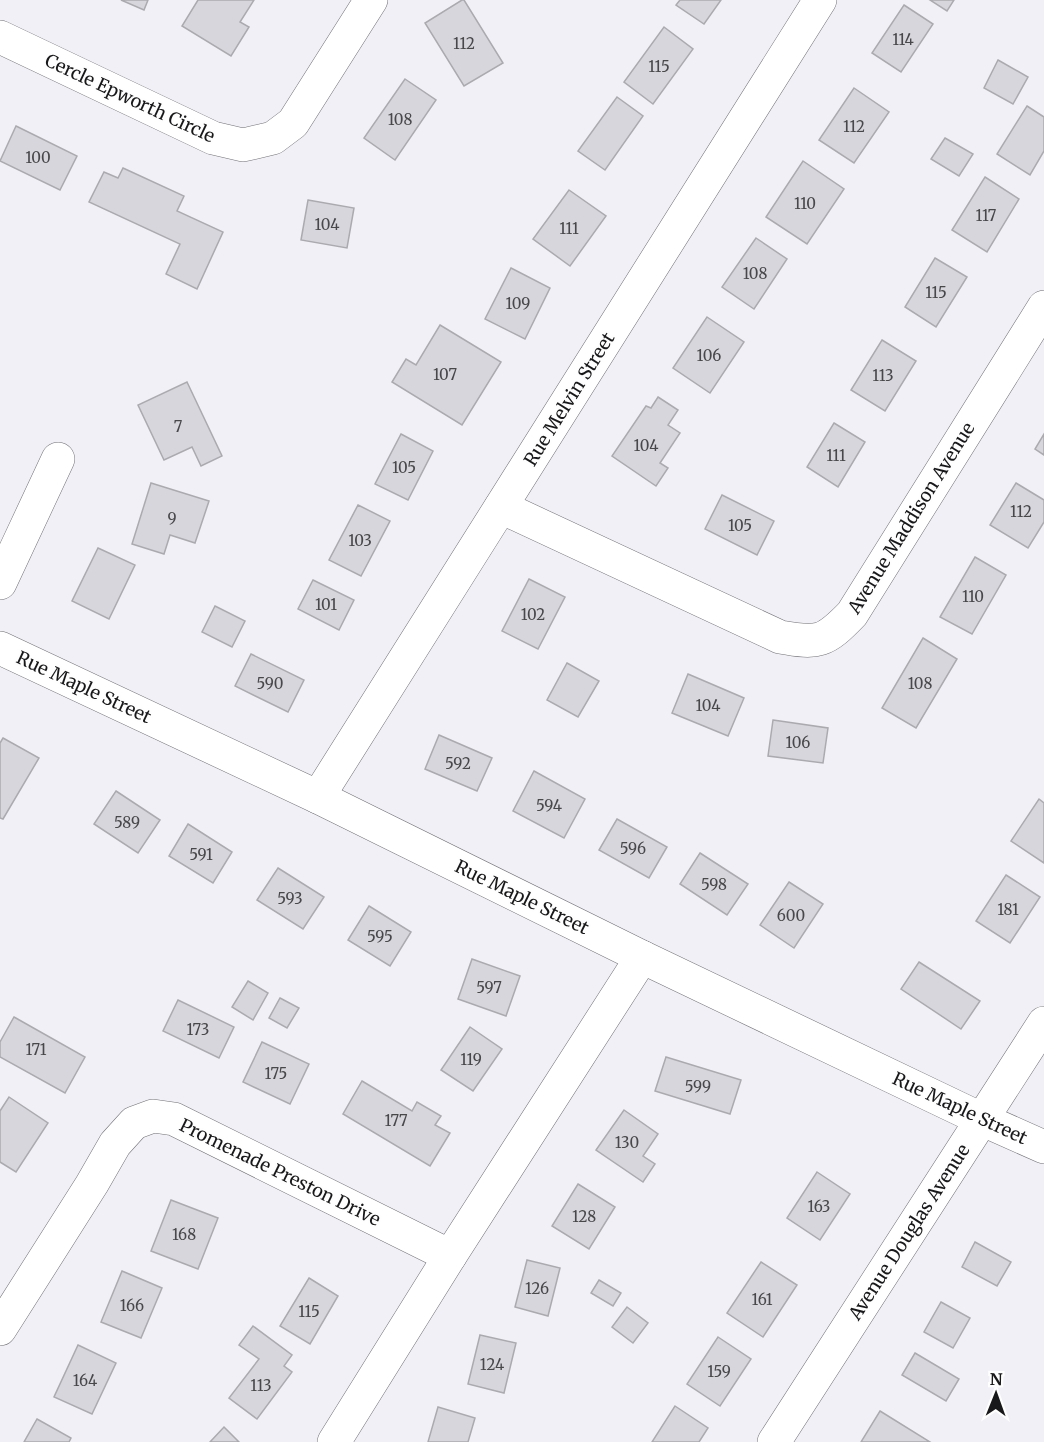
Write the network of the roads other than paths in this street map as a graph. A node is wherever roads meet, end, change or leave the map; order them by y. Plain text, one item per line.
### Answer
1 (371, 0) edge
2 (820, 0) edge
3 (0, 37) edge
4 (1044, 307) edge
5 (58, 459) dead end
6 (501, 507) junction
7 (0, 583) edge
8 (0, 648) edge
9 (318, 797) junction
10 (642, 957) junction
11 (1044, 1023) edge
12 (981, 1119) junction
13 (1044, 1147) edge
14 (450, 1256) junction
15 (0, 1329) edge
16 (334, 1442) edge
17 (774, 1442) edge

1 - 3 street, Cercle Epworth Circle
2 - 6 street, Rue Melvin Street
4 - 6 street, Avenue Maddison Avenue
5 - 7 street
6 - 9 street, Rue Melvin Street
8 - 9 street, Rue Maple Street
9 - 10 street, Rue Maple Street
10 - 12 street, Rue Maple Street
10 - 14 street
11 - 12 street, Avenue Douglas Avenue
12 - 13 street, Rue Maple Street
12 - 17 street, Avenue Douglas Avenue
14 - 15 street, Promenade Preston Drive
14 - 16 street

